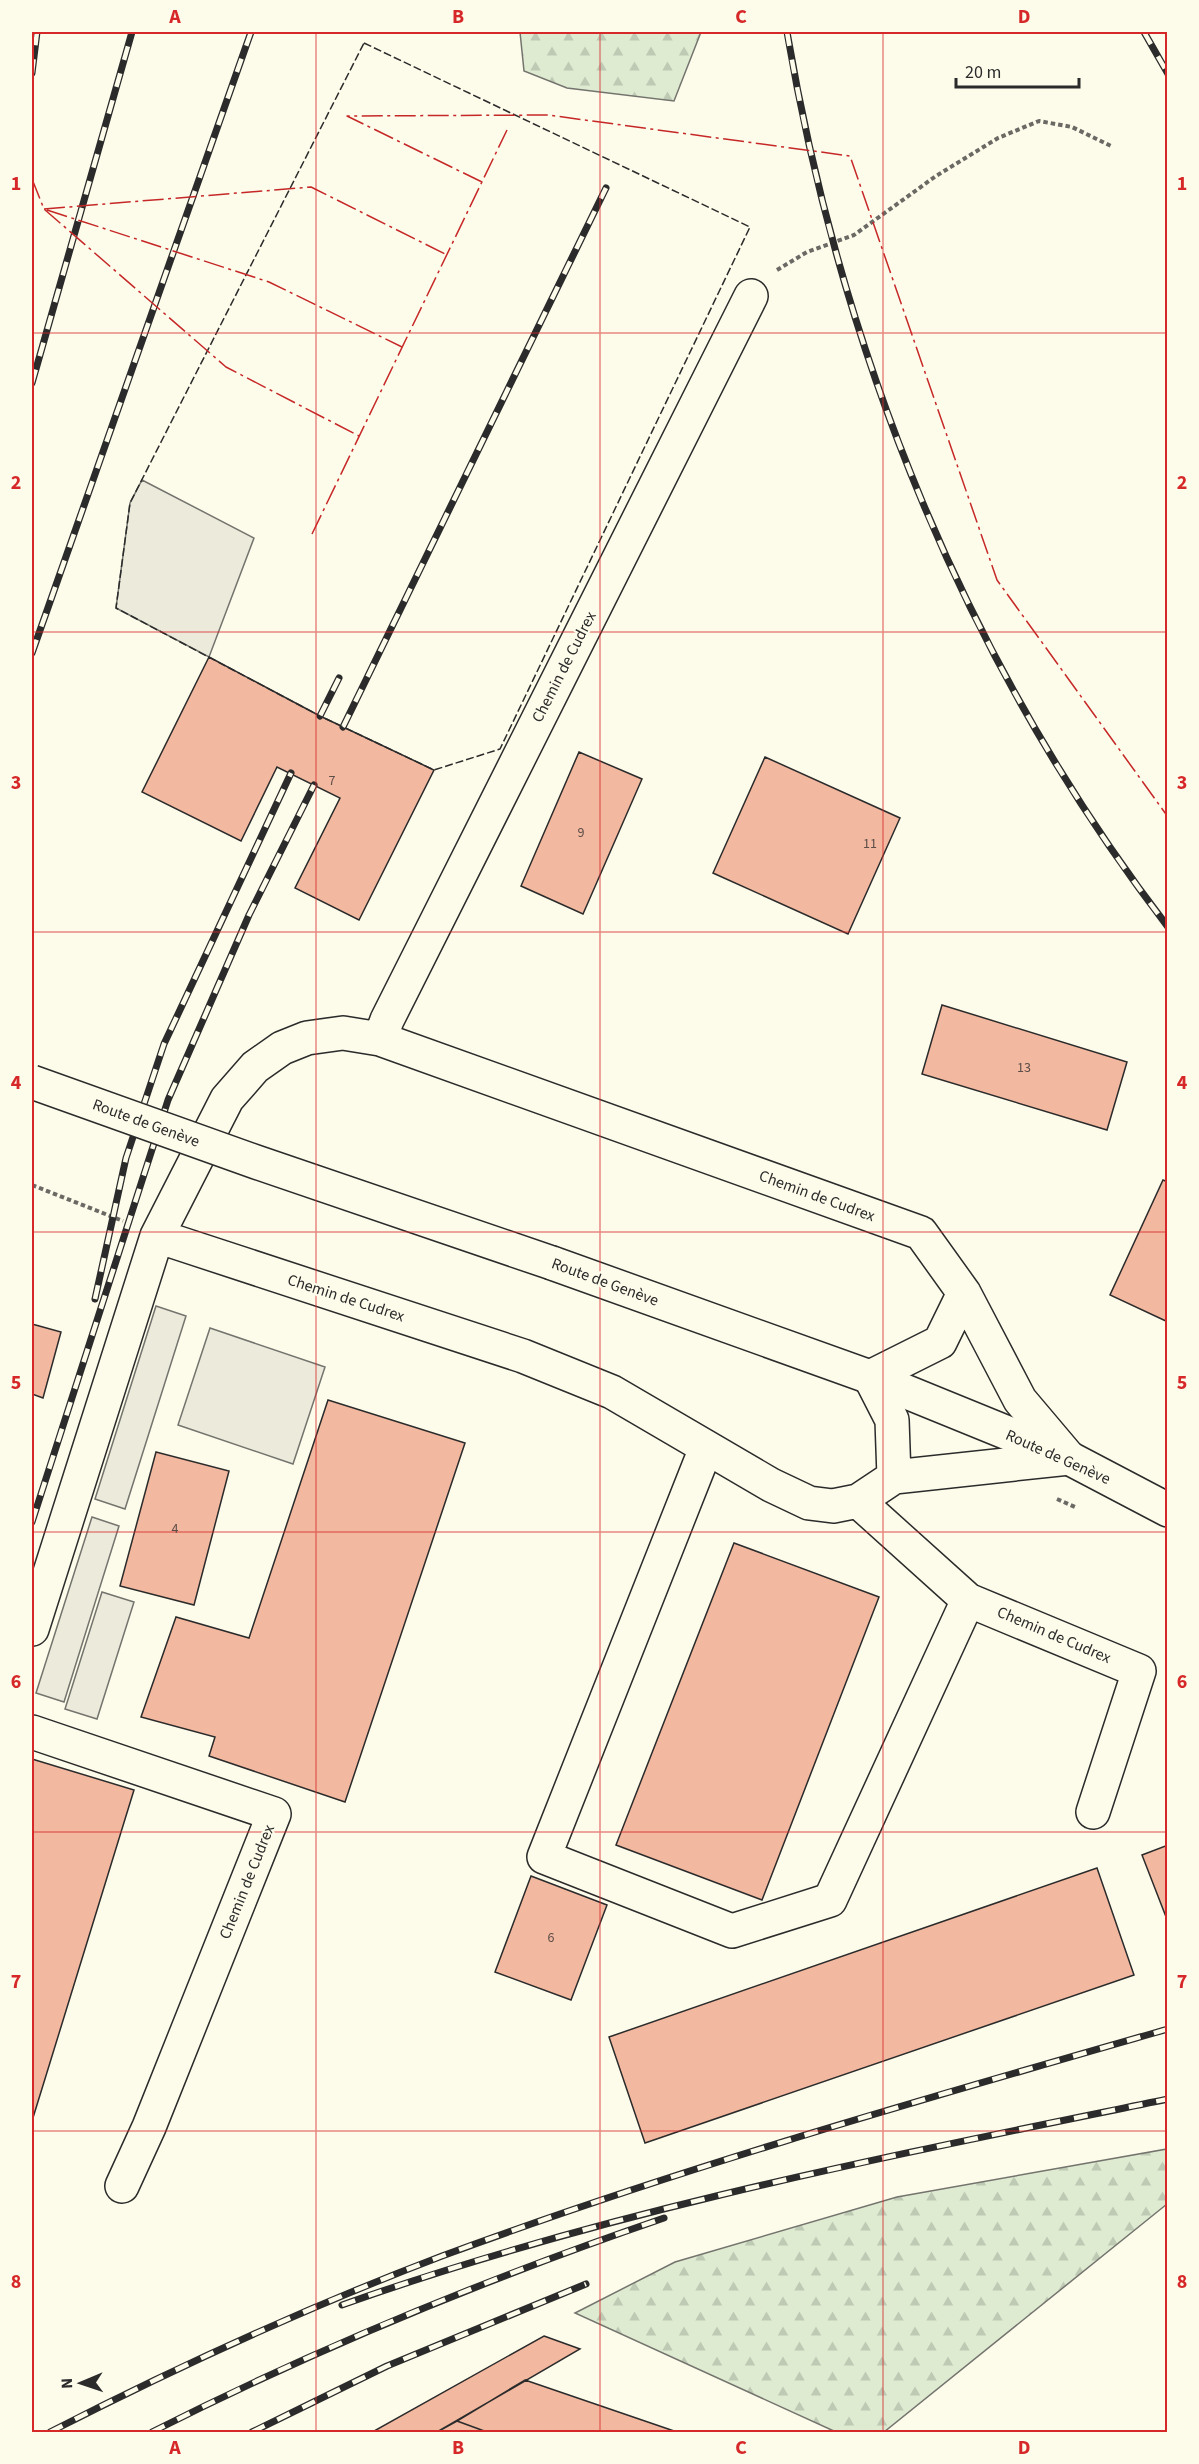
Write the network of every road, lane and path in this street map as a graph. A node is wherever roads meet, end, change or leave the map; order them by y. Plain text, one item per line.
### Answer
1 (1111, 146) dead end
2 (807, 252) dead end
3 (751, 296) dead end
4 (380, 1039) junction
5 (32, 1082) edge
6 (32, 1185) edge
7 (157, 1236) junction
8 (964, 1293) junction
9 (870, 1377) junction
10 (706, 1448) junction
11 (1069, 1458) junction
12 (894, 1477) junction
13 (858, 1501) junction
14 (1167, 1510) edge
15 (968, 1600) junction
16 (32, 1629) edge
17 (32, 1732) edge
18 (1093, 1812) dead end
19 (122, 2186) dead end

1 - 2 path
3 - 4 street, Chemin de Cudrex
4 - 7 street, Chemin de Cudrex
4 - 8 street, Chemin de Cudrex
5 - 9 street, Route de Genève, bridge
6 - 7 path
7 - 10 street, Chemin de Cudrex
7 - 16 street, Chemin de Cudrex
8 - 9 street
8 - 11 street, Chemin de Cudrex
9 - 11 street, Route de Genève
9 - 12 street
10 - 13 street, Chemin de Cudrex
10 - 15 street
11 - 12 street
11 - 14 street, Route de Genève
12 - 13 street, Chemin de Cudrex
13 - 15 street, Chemin de Cudrex
15 - 18 street, Chemin de Cudrex
17 - 19 street, Chemin de Cudrex

